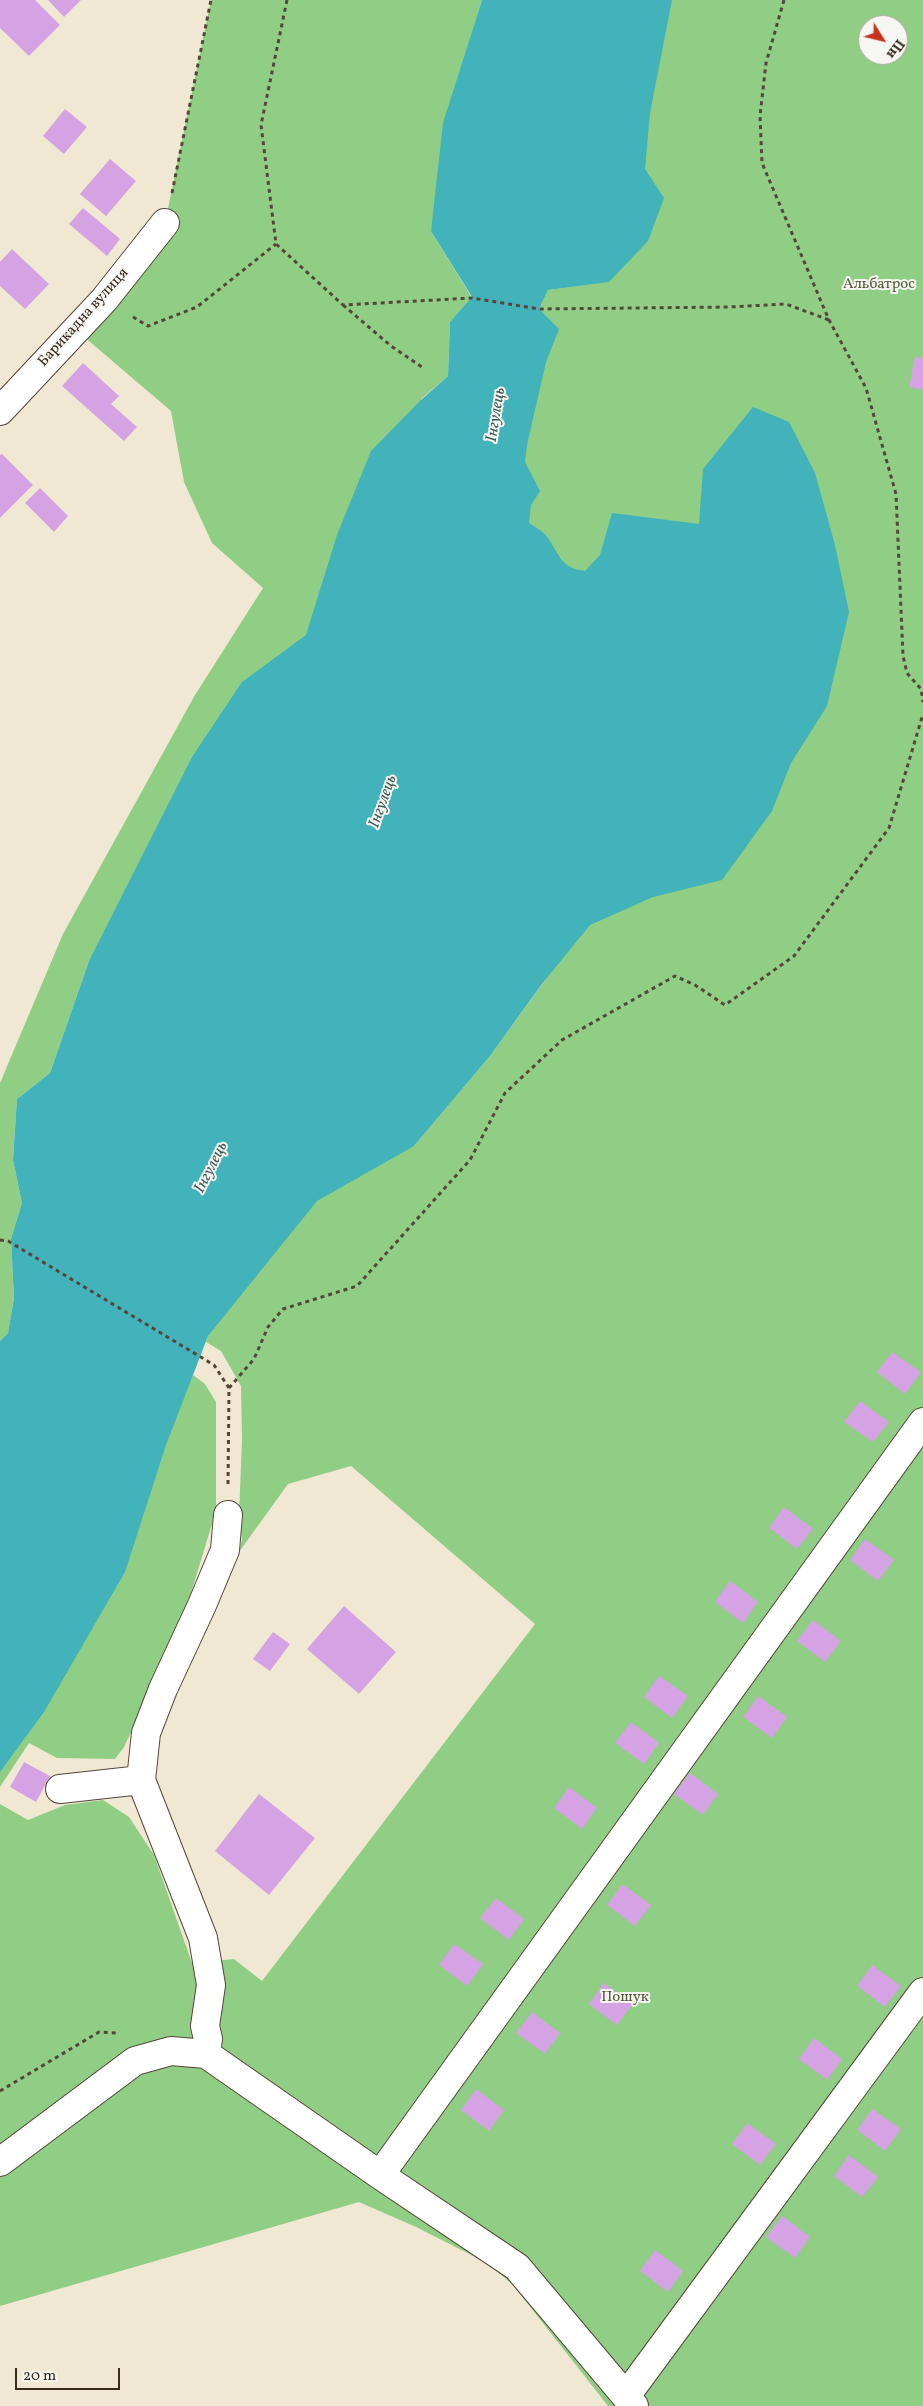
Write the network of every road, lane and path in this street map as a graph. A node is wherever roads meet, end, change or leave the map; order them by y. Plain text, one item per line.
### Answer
1 (211, 0) edge
2 (287, 0) edge
3 (784, 0) edge
4 (165, 223) joint
5 (276, 244) junction
6 (104, 300) junction
7 (343, 305) junction
8 (829, 320) junction
9 (422, 367) dead end
10 (0, 410) edge
11 (923, 702) edge
12 (923, 714) edge
13 (0, 1240) edge
14 (229, 1388) junction
15 (923, 1422) edge
16 (228, 1515) joint
17 (142, 1780) junction
18 (60, 1789) dead end
19 (923, 1992) edge
20 (126, 2034) dead end
21 (206, 2054) junction
22 (0, 2091) edge
23 (0, 2162) edge
24 (380, 2175) junction
25 (630, 2401) edge

1 - 4 path
2 - 5 path
3 - 8 path
4 - 6 street, Барикадна вулиця
5 - 6 path
5 - 7 path
6 - 10 street, Барикадна вулиця
7 - 8 path
7 - 9 path
8 - 11 path
12 - 14 path
13 - 14 path
14 - 16 path
15 - 24 street
16 - 17 street
17 - 18 street
17 - 21 street
19 - 25 street
20 - 22 path
21 - 23 street
21 - 24 street
24 - 25 street

